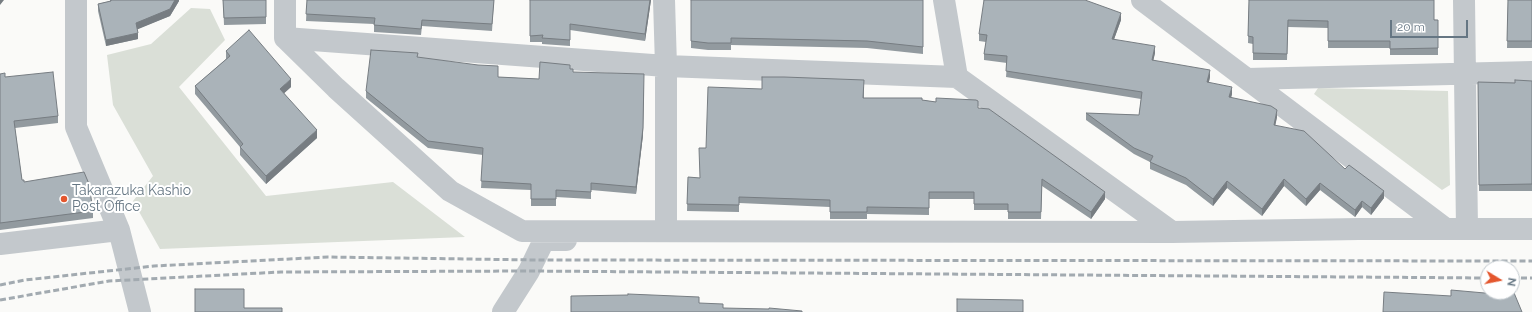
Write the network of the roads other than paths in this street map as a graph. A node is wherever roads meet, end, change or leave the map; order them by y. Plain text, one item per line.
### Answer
1 (76, 0) edge
2 (286, 0) edge
3 (664, 0) edge
4 (944, 0) edge
5 (1142, 0) edge
6 (1464, 0) edge
7 (285, 38) junction
8 (666, 66) junction
9 (1532, 72) edge
10 (1466, 74) junction
11 (957, 77) junction
12 (1247, 79) junction
13 (1467, 229) junction
14 (1532, 229) edge
15 (119, 230) junction
16 (1446, 230) junction
17 (567, 231) junction
18 (666, 231) junction
19 (1172, 232) junction
20 (0, 244) edge
21 (140, 312) edge
22 (503, 312) edge

1 - 15 street
2 - 7 street
3 - 8 street
4 - 11 street
5 - 12 street
6 - 10 street
7 - 8 street
7 - 17 street
8 - 11 street
8 - 18 street
9 - 10 street
10 - 12 street
10 - 13 street
11 - 19 street
12 - 16 street
13 - 14 street
13 - 16 street
15 - 20 street
15 - 21 street
16 - 19 street
17 - 18 street
17 - 22 street
18 - 19 street

